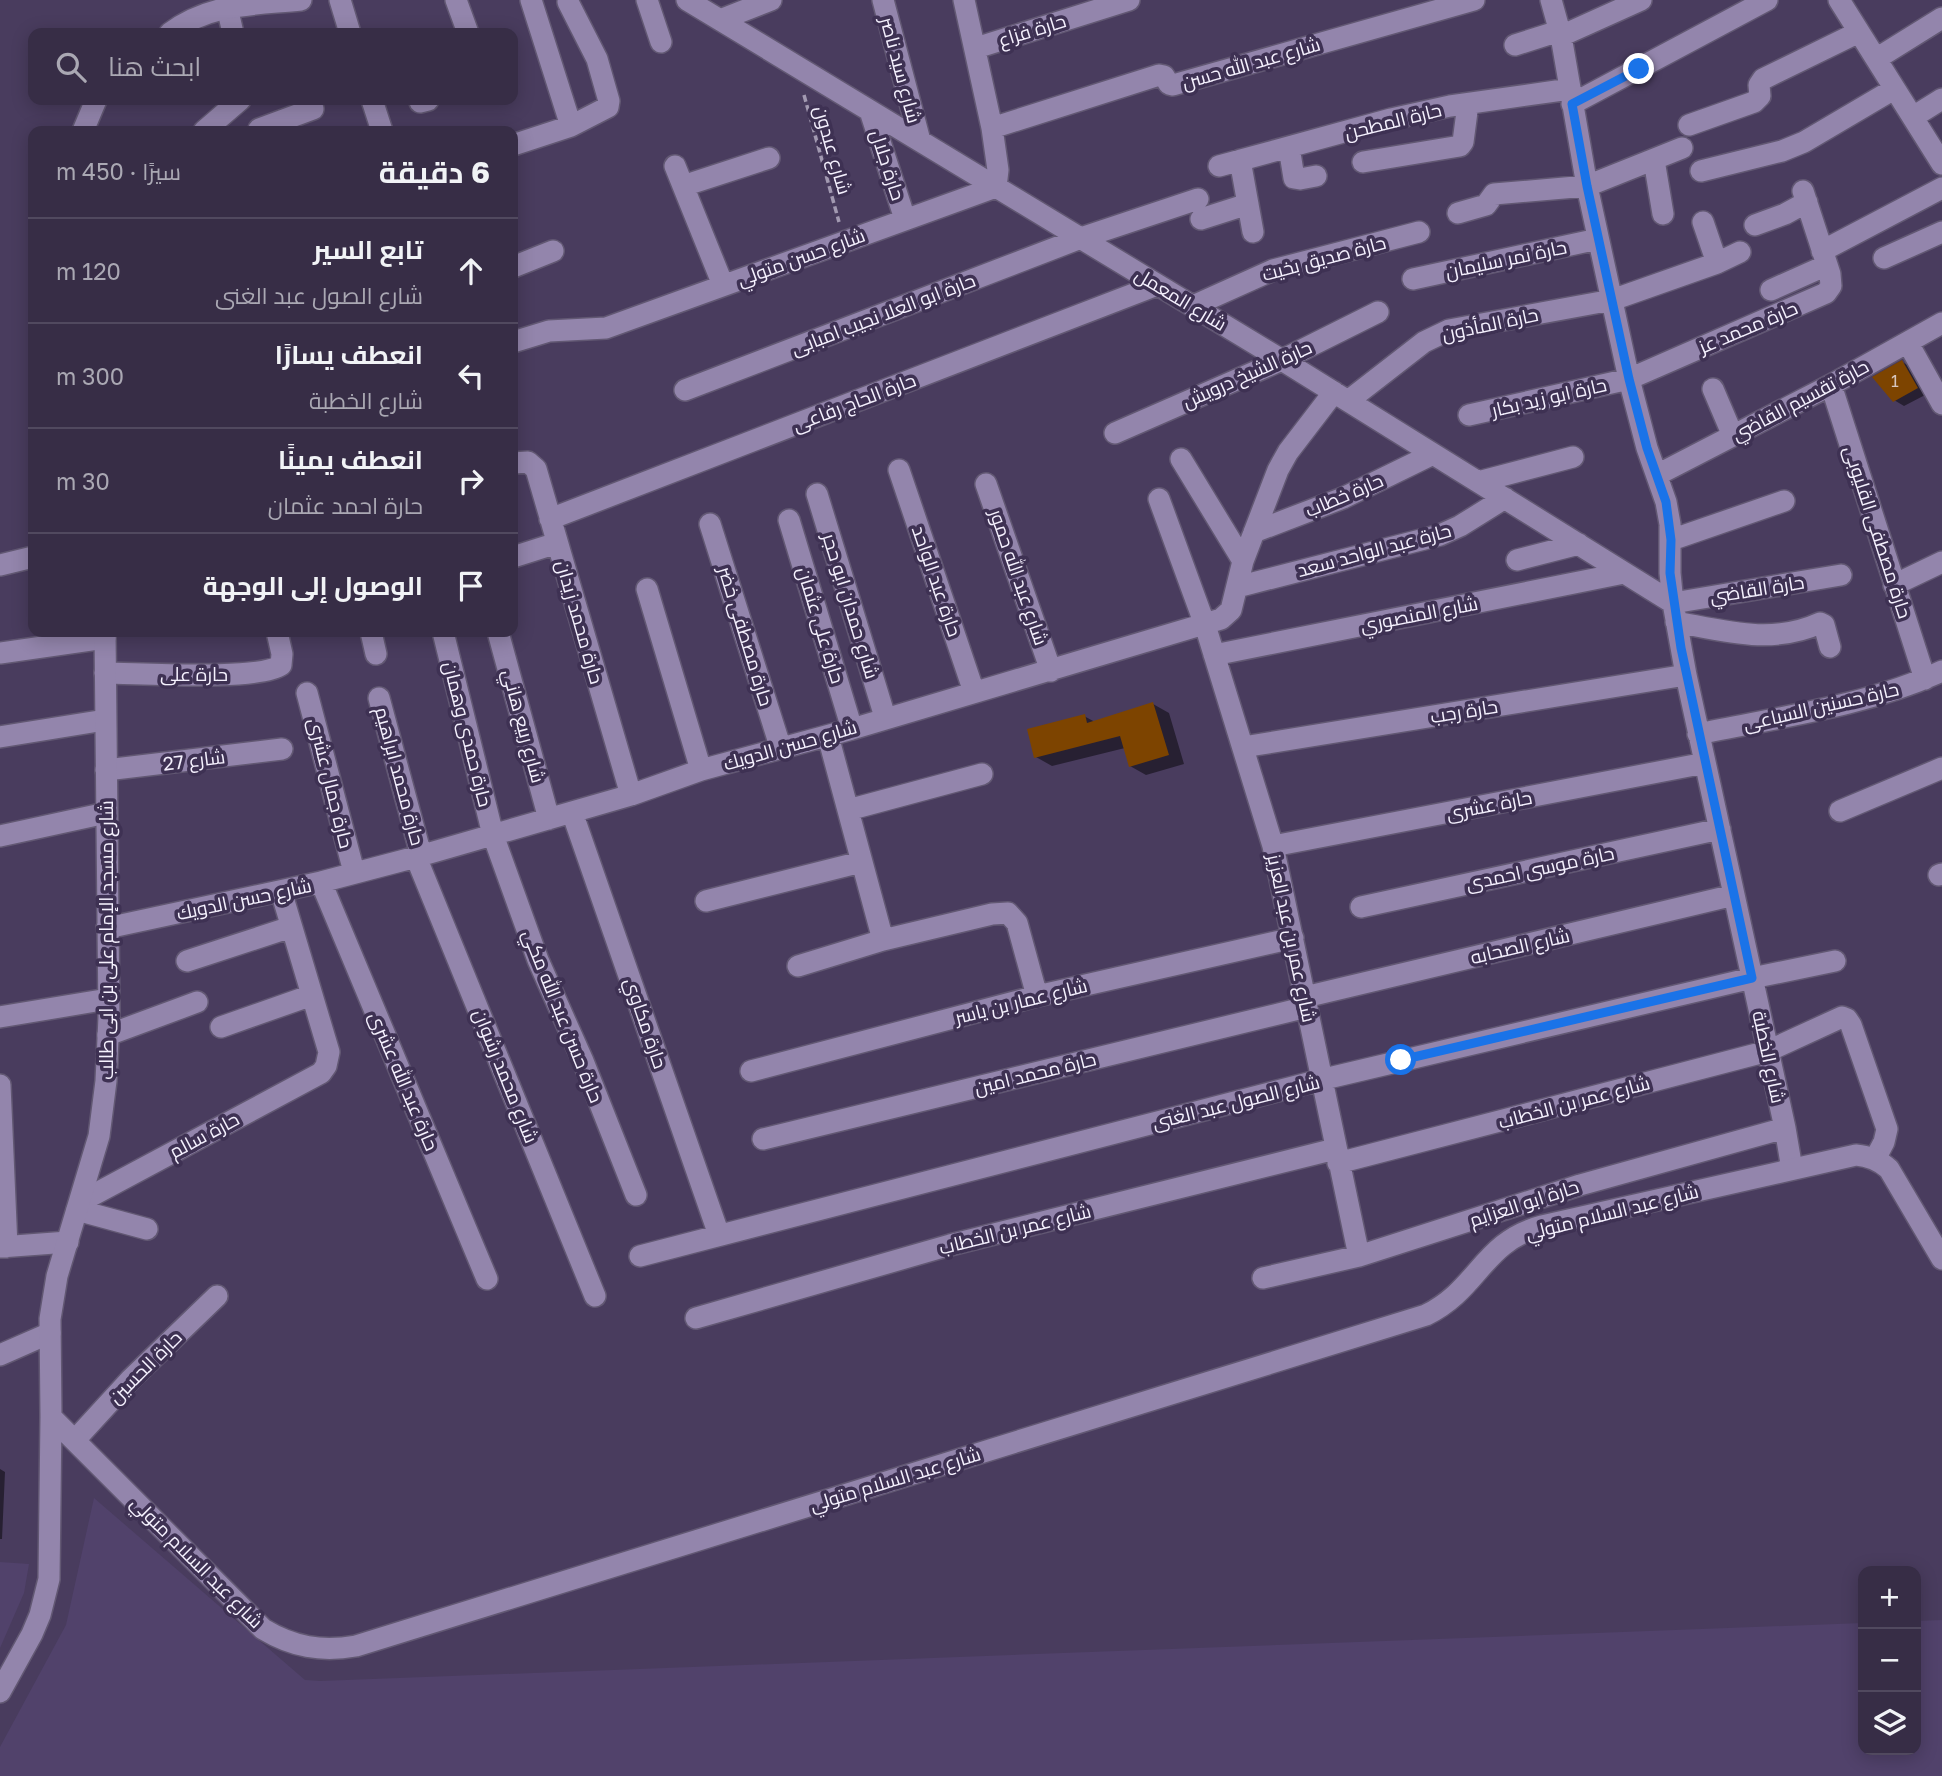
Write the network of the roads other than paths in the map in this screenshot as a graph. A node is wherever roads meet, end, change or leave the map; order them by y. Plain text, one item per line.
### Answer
1 (301, 0) edge
2 (340, 0) edge
3 (456, 0) edge
4 (531, 0) edge
5 (648, 0) edge
6 (687, 0) edge
7 (883, 0) edge
8 (964, 0) edge
9 (1129, 0) edge
10 (1474, 0) edge
11 (1551, 0) edge
12 (1641, 0) edge
13 (1767, 0) edge
14 (765, 1) edge
15 (569, 2) dead end
16 (1847, 3) edge
17 (227, 7) junction
18 (1942, 18) edge
19 (720, 20) junction
20 (178, 28) edge
21 (232, 28) edge
22 (348, 28) edge
23 (466, 28) edge
24 (1859, 33) junction
25 (1560, 34) junction
26 (661, 42) dead end
27 (1515, 45) dead end
28 (976, 48) junction
29 (1876, 59) junction
30 (1894, 89) junction
31 (1571, 96) junction
32 (1942, 99) edge
33 (1468, 104) junction
34 (94, 105) edge
35 (234, 105) edge
36 (252, 105) edge
37 (374, 105) edge
38 (313, 109) dead end
39 (870, 111) junction
40 (1913, 117) junction
41 (1689, 125) dead end
42 (85, 126) edge
43 (210, 126) edge
44 (259, 126) edge
45 (270, 126) edge
46 (380, 126) edge
47 (571, 126) junction
48 (992, 128) junction
49 (920, 141) junction
50 (518, 143) edge
51 (1289, 147) junction
52 (1682, 148) dead end
53 (769, 158) dead end
54 (1654, 160) junction
55 (1363, 162) dead end
56 (1942, 164) edge
57 (675, 166) dead end
58 (1701, 172) dead end
59 (1316, 176) dead end
60 (683, 186) junction
61 (1587, 186) junction
62 (996, 187) junction
63 (1942, 188) edge
64 (1248, 204) junction
65 (1458, 213) dead end
66 (1663, 215) dead end
67 (905, 219) junction
68 (1703, 222) dead end
69 (1755, 225) dead end
70 (1253, 232) dead end
71 (1419, 232) dead end
72 (1942, 232) edge
73 (1081, 238) junction
74 (1598, 239) junction
75 (553, 251) dead end
76 (1740, 252) dead end
77 (1825, 258) junction
78 (1884, 258) dead end
79 (1717, 263) junction
80 (518, 265) edge
81 (1413, 279) dead end
82 (723, 285) junction
83 (1157, 285) junction
84 (1771, 290) dead end
85 (1612, 300) junction
86 (1193, 306) junction
87 (1378, 312) dead end
88 (1942, 323) edge
89 (518, 340) edge
90 (1908, 343) junction
91 (1282, 360) junction
92 (1629, 379) junction
93 (1831, 386) junction
94 (1713, 389) dead end
95 (685, 390) dead end
96 (1341, 396) junction
97 (1942, 404) edge
98 (1469, 415) dead end
99 (1115, 433) dead end
100 (1733, 436) junction
101 (1433, 454) junction
102 (1573, 457) dead end
103 (1181, 459) dead end
104 (518, 462) edge
105 (899, 470) dead end
106 (1657, 475) junction
107 (1478, 482) junction
108 (986, 484) dead end
109 (817, 494) dead end
110 (1505, 498) junction
111 (1159, 499) dead end
112 (1784, 500) dead end
113 (550, 519) junction
114 (789, 520) dead end
115 (710, 524) dead end
116 (1254, 531) junction
117 (1671, 540) junction
118 (557, 543) junction
119 (1579, 544) junction
120 (518, 555) edge
121 (28, 558) edge
122 (1517, 560) dead end
123 (1243, 561) junction
124 (1942, 562) edge
125 (0, 565) edge
126 (1624, 573) junction
127 (1841, 575) dead end
128 (1894, 585) junction
129 (1237, 587) junction
130 (647, 589) dead end
131 (1674, 612) junction
132 (1205, 625) junction
133 (93, 637) edge
134 (105, 637) edge
135 (278, 637) edge
136 (372, 637) edge
137 (444, 637) edge
138 (499, 637) edge
139 (1830, 647) dead end
140 (0, 653) edge
141 (376, 654) dead end
142 (1214, 655) junction
143 (1051, 671) junction
144 (105, 673) junction
145 (1686, 675) junction
146 (1933, 676) edge
147 (974, 692) junction
148 (307, 693) dead end
149 (379, 698) dead end
150 (885, 717) junction
151 (106, 720) junction
152 (852, 729) junction
153 (1698, 733) junction
154 (828, 736) junction
155 (0, 737) edge
156 (1243, 747) junction
157 (282, 749) dead end
158 (781, 749) junction
159 (1705, 763) junction
160 (1942, 768) edge
161 (106, 770) junction
162 (701, 770) junction
163 (982, 774) dead end
164 (631, 795) junction
165 (848, 810) junction
166 (1840, 811) dead end
167 (572, 812) junction
168 (106, 813) junction
169 (549, 819) junction
170 (1720, 829) junction
171 (493, 835) junction
172 (0, 836) edge
173 (1273, 846) junction
174 (418, 856) junction
175 (861, 862) junction
176 (354, 872) junction
177 (321, 883) junction
178 (281, 891) junction
179 (1734, 895) junction
180 (706, 901) dead end
181 (1361, 907) dead end
182 (291, 927) junction
183 (107, 928) junction
184 (1293, 938) junction
185 (883, 940) junction
186 (187, 961) dead end
187 (1835, 961) dead end
188 (797, 966) dead end
189 (1752, 978) junction
190 (312, 995) junction
191 (1037, 996) junction
192 (108, 999) junction
193 (197, 1002) dead end
194 (1306, 1002) junction
195 (0, 1017) edge
196 (221, 1027) dead end
197 (108, 1035) junction
198 (1768, 1051) junction
199 (751, 1071) dead end
200 (1320, 1080) junction
201 (0, 1085) edge
202 (1785, 1128) junction
203 (763, 1139) dead end
204 (1, 1143) edge
205 (1337, 1156) junction
206 (1875, 1159) junction
207 (1792, 1169) junction
208 (636, 1195) dead end
209 (2, 1199) edge
210 (78, 1206) junction
211 (146, 1229) dead end
212 (719, 1235) junction
213 (68, 1242) junction
214 (3, 1247) edge
215 (640, 1256) dead end
216 (1359, 1256) junction
217 (1942, 1259) edge
218 (1263, 1278) dead end
219 (486, 1279) dead end
220 (217, 1296) dead end
221 (595, 1296) dead end
222 (696, 1318) dead end
223 (50, 1333) junction
224 (0, 1355) edge
225 (51, 1417) junction
226 (75, 1440) junction
227 (0, 1692) edge

1 - 17 street
2 - 22 street
3 - 23 street
4 - 47 street
5 - 26 street
6 - 19 street, شارع المعمل
7 - 49 street, شارع سيد ناصر
8 - 28 street
9 - 28 street, حارة فزاع
10 - 48 street, شارع عبد الله حسن
11 - 25 street, شارع الخطبة
12 - 25 street
13 - 31 street, حارة المطحن
14 - 19 street
15 - 47 street
16 - 24 street
17 - 20 street
17 - 21 street
18 - 29 street
19 - 39 street, شارع المعمل
24 - 29 street
24 - 41 street
25 - 27 street
25 - 31 street, شارع الخطبة
28 - 48 street
29 - 30 street
30 - 40 street
30 - 58 street
31 - 33 street, حارة المطحن
31 - 61 street, شارع الخطبة
32 - 40 street
33 - 51 street, حارة المطحن
33 - 55 street
34 - 42 street
35 - 43 street
36 - 44 street
37 - 46 street
38 - 45 street
39 - 49 street, شارع المعمل
39 - 67 street, حارة جلال
40 - 56 street
47 - 50 street
48 - 62 street
49 - 62 street, شارع المعمل
51 - 59 street
51 - 64 street, حارة المطحن
52 - 54 street
53 - 60 street
54 - 61 street
54 - 66 street
57 - 60 street
60 - 82 street
61 - 65 street
61 - 74 street, شارع الخطبة
62 - 67 street, شارع حسن متولي
62 - 73 street, شارع المعمل
63 - 77 street
64 - 70 street
64 - 73 street, حارة ابو العلا نجيب امبابى
67 - 82 street, شارع حسن متولي
68 - 79 street
69 - 77 street, حارة محمد عز
71 - 86 street, حارة صديق بخيت
72 - 78 street
73 - 83 street, شارع المعمل
73 - 95 street, حارة ابو العلا نجيب امبابى
74 - 81 street, حارة نمر سليمان
74 - 85 street, شارع الخطبة
75 - 80 street
76 - 79 street, حارة المأذون
77 - 84 street
77 - 92 street, حارة محمد عز
79 - 85 street, حارة المأذون
82 - 89 street, شارع حسن متولي
83 - 86 street, شارع المعمل
83 - 113 street, حارة الحاج رفاعى
85 - 92 street, شارع الخطبة
85 - 96 street, حارة المأذون
86 - 91 street, شارع المعمل
87 - 91 street, حارة الشيخ درويش
88 - 90 street, حارة تقسيم القاضي
90 - 93 street, حارة تقسيم القاضي
90 - 97 street
91 - 96 street, شارع المعمل
91 - 99 street, حارة الشيخ درويش
92 - 98 street, حارة ابو زيد بكار
92 - 106 street, شارع الخطبة
93 - 100 street, حارة تقسيم القاضي
93 - 128 street, حارة مصطفى القليوبى
94 - 100 street
96 - 101 street, شارع المعمل
96 - 116 street, شارع حسن الدويك
100 - 106 street, حارة تقسيم القاضي
101 - 107 street, شارع المعمل
101 - 116 street, حارة خطاب
102 - 107 street
103 - 123 street
104 - 113 street, حارة محمد زيدان
105 - 147 street, حارة عبد الواحد
106 - 117 street, شارع الخطبة
107 - 110 street, شارع المعمل
108 - 143 street, شارع عبد الله حمور
109 - 150 street, شارع حمدان ابو حجر
110 - 119 street, شارع المعمل
110 - 129 street, حارة عبد الواحد سعد
111 - 132 street, شارع عمر بن عبد العزيز
112 - 117 street
113 - 118 street, حارة محمد زيدان
114 - 152 street, حارة على عثمان
115 - 158 street, حارة مصطفى خضر
116 - 123 street, شارع حسن الدويك
117 - 131 street, شارع الخطبة
118 - 120 street
118 - 164 street, حارة محمد زيدان
119 - 122 street
119 - 126 street, شارع المعمل
121 - 125 street
123 - 129 street, شارع حسن الدويك
124 - 128 street
126 - 131 street, شارع المعمل
126 - 142 street, شارع المنصوري
127 - 131 street, حارة القاضي
128 - 146 street, حارة مصطفى القليوبى
129 - 132 street, شارع حسن الدويك
130 - 162 street
131 - 139 street
131 - 145 street, شارع الخطبة
132 - 142 street, شارع عمر بن عبد العزيز
132 - 143 street, شارع حسن الدويك
133 - 140 street
134 - 144 street, شارع مسجد الإمام على بن ابى طالب
135 - 144 street, حارة على
136 - 141 street
137 - 171 street, حارة حمدى وهمان
138 - 169 street, شارع ربيع هاني
142 - 156 street, شارع عمر بن عبد العزيز
143 - 147 street, شارع حسن الدويك
144 - 151 street, شارع مسجد الإمام على بن ابى طالب
145 - 153 street, شارع الخطبة
145 - 156 street, حارة رجب
146 - 153 street, حارة حسنين السباعى
147 - 150 street, شارع حسن الدويك
148 - 176 street, حارة جمال عشرى
149 - 174 street, حارة محمد ابراهيم
150 - 152 street, شارع حسن الدويك
151 - 155 street
151 - 161 street, شارع مسجد الإمام على بن ابى طالب
152 - 154 street, شارع حسن الدويك
153 - 159 street, شارع الخطبة
154 - 158 street, شارع حسن الدويك
154 - 165 street
156 - 173 street, شارع عمر بن عبد العزيز
157 - 161 street, شارع 27
158 - 162 street, شارع حسن الدويك
159 - 170 street, شارع الخطبة
159 - 173 street, حارة عشرى
160 - 166 street
161 - 168 street, شارع مسجد الإمام على بن ابى طالب
162 - 164 street, شارع حسن الدويك
163 - 165 street
164 - 167 street, شارع حسن الدويك
165 - 175 street
167 - 169 street, شارع حسن الدويك
167 - 212 street, حارة مكاوي
168 - 172 street
168 - 183 street, شارع مسجد الإمام على بن ابى طالب
169 - 171 street, شارع حسن الدويك
170 - 179 street, شارع الخطبة
170 - 181 street, حارة موسى احمدى
171 - 174 street, شارع حسن الدويك
171 - 208 street, حارة حسن عبد الله مكي
173 - 184 street, شارع عمر بن عبد العزيز
174 - 176 street, شارع حسن الدويك
174 - 221 street, شارع محمد رشوان
175 - 180 street
175 - 185 street
176 - 177 street, شارع حسن الدويك
177 - 178 street, شارع حسن الدويك
177 - 219 street, حارة عبد الله عشرى
178 - 182 street
178 - 183 street, شارع حسن الدويك
179 - 189 street, شارع الخطبة
179 - 194 street, شارع الصحابه
182 - 186 street
182 - 190 street
183 - 192 street, شارع مسجد الإمام على بن ابى طالب
184 - 191 street, شارع عمار بن ياسر
184 - 194 street, شارع عمر بن عبد العزيز
185 - 188 street
185 - 191 street
187 - 189 street, شارع الصول عبد الغنى
189 - 198 street, شارع الخطبة
189 - 200 street, شارع الصول عبد الغنى
190 - 196 street
190 - 210 street, حارة سالم
191 - 199 street, شارع عمار بن ياسر
192 - 195 street
192 - 197 street, شارع مسجد الإمام على بن ابى طالب
193 - 197 street
194 - 200 street, شارع عمر بن عبد العزيز
194 - 203 street, حارة محمد امين
197 - 210 street, شارع مسجد الإمام على بن ابى طالب
198 - 202 street, شارع الخطبة
198 - 205 street, شارع عمر بن الخطاب
198 - 206 street, شارع عمر بن الخطاب
200 - 205 street, شارع عمر بن عبد العزيز
200 - 212 street, شارع الصول عبد الغنى
201 - 204 street
202 - 207 street, شارع الخطبة
202 - 216 street, حارة ابو العزايم
204 - 209 street
205 - 216 street, شارع عمر بن عبد العزيز
205 - 222 street, شارع عمر بن الخطاب
206 - 207 street, شارع عبد السلام متولي
206 - 217 street
207 - 226 street, شارع عبد السلام متولي
209 - 214 street
210 - 211 street
210 - 213 street, شارع مسجد الإمام على بن ابى طالب
212 - 215 street, شارع الصول عبد الغنى
213 - 214 street
213 - 223 street, شارع مسجد الإمام على بن ابى طالب
216 - 218 street, حارة ابو العزايم
220 - 226 street, حارة الحسين
223 - 224 street
223 - 225 street, شارع مسجد الإمام على بن ابى طالب
225 - 226 street, شارع عبد السلام متولي
225 - 227 street, شارع مسجد الإمام على بن ابى طالب

